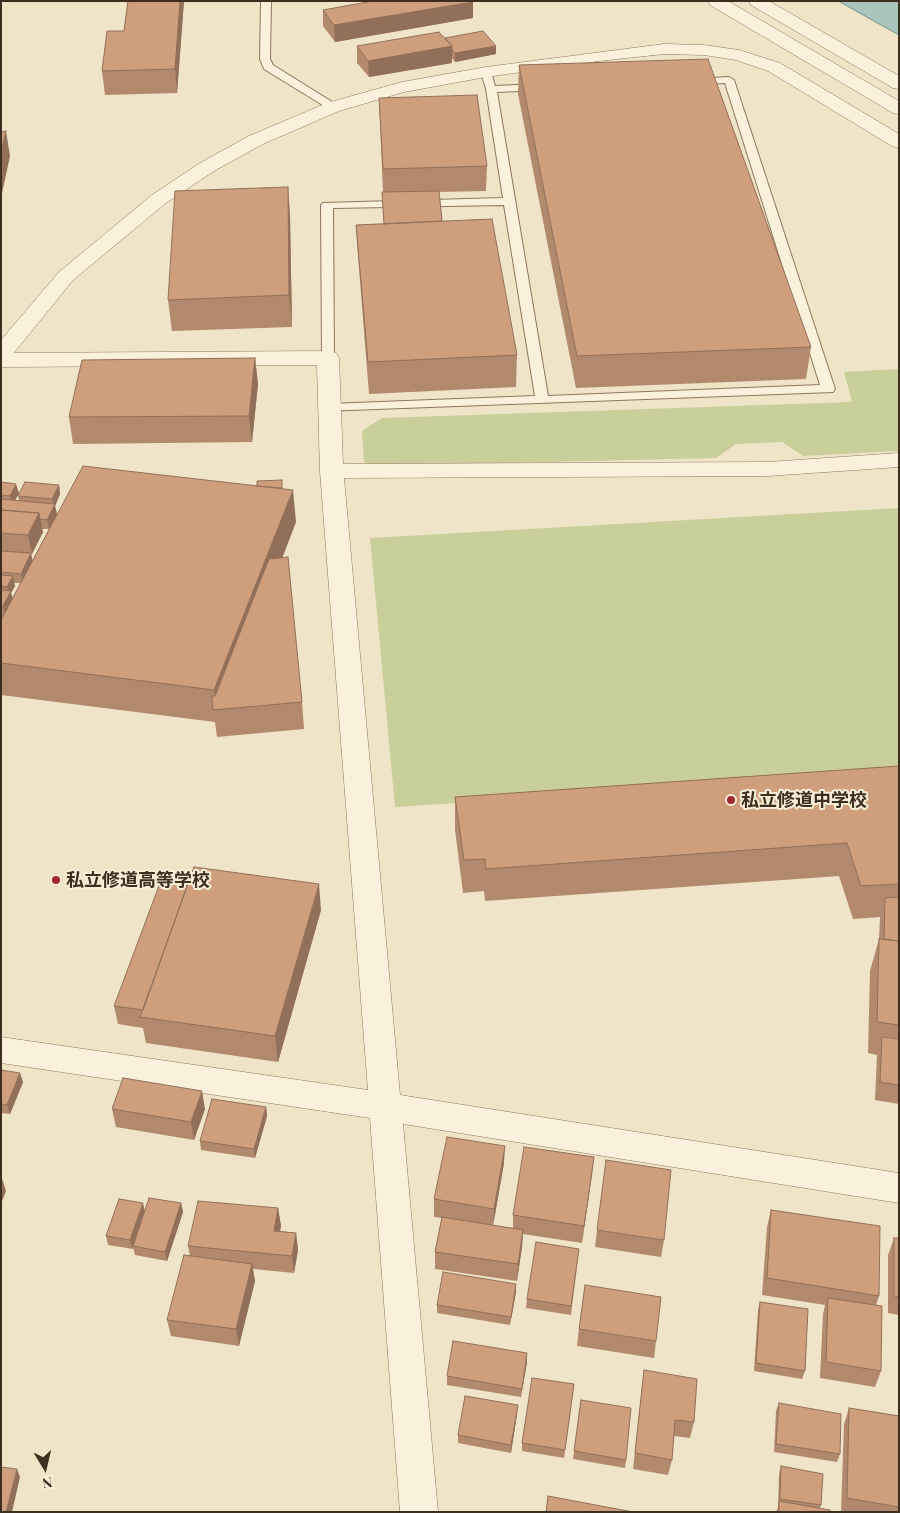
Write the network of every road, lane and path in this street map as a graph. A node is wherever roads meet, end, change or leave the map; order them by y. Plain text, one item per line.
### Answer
1 (266, 1) edge
2 (716, 1) edge
3 (757, 1) edge
4 (489, 81) junction
5 (680, 82) edge
6 (899, 84) edge
7 (551, 87) edge
8 (333, 107) junction
9 (899, 109) edge
10 (899, 142) edge
11 (510, 201) junction
12 (1, 354) edge
13 (328, 358) junction
14 (1, 360) edge
15 (542, 398) junction
16 (328, 408) junction
17 (899, 460) edge
18 (332, 472) junction
19 (1, 1050) edge
20 (386, 1107) junction
21 (899, 1188) edge
22 (419, 1512) edge

1 - 8 lane
2 - 9 street
3 - 6 street
4 - 7 lane
4 - 8 street
4 - 10 street
4 - 11 lane
5 - 15 lane
8 - 12 street
11 - 13 lane
11 - 15 lane
13 - 14 street
13 - 16 street
15 - 16 lane
16 - 18 street
17 - 18 street
18 - 20 street
19 - 20 street
20 - 21 street
20 - 22 street

